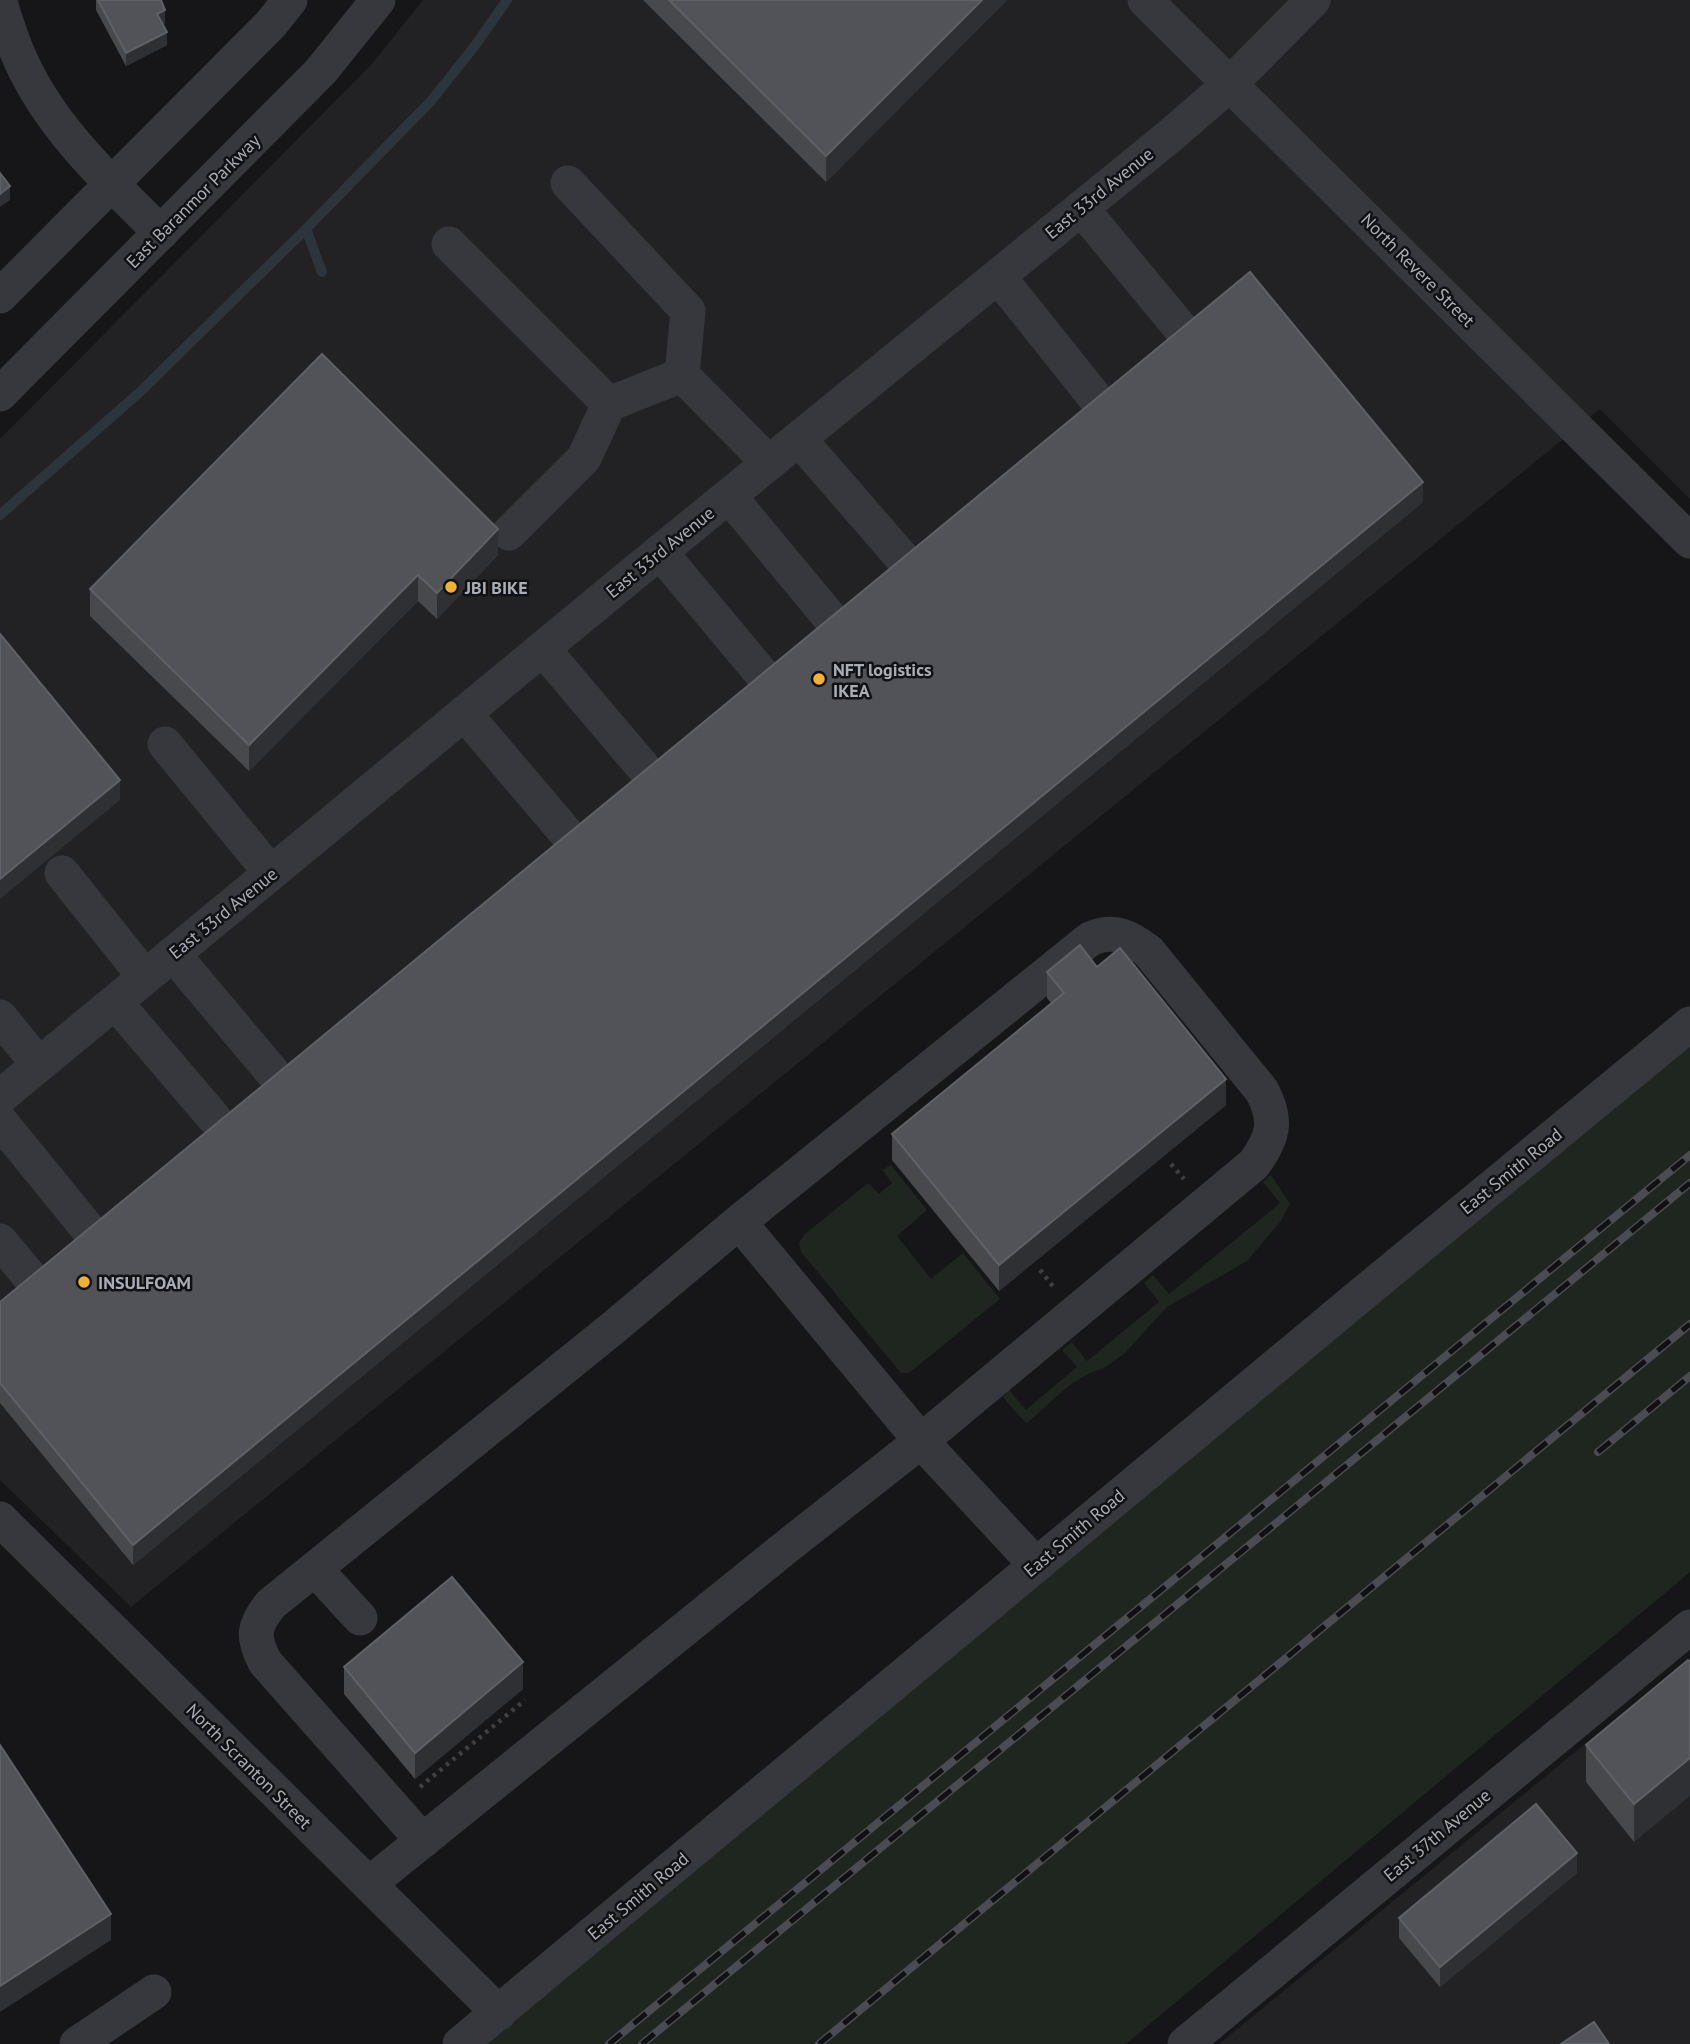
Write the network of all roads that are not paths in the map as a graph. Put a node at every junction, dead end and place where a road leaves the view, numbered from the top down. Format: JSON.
{"nodes":[{"id":1,"x":0,"y":0,"type":"edge"},
{"id":2,"x":290,"y":0,"type":"edge"},
{"id":3,"x":378,"y":0,"type":"edge"},
{"id":4,"x":1145,"y":0,"type":"edge"},
{"id":5,"x":1313,"y":0,"type":"edge"},
{"id":6,"x":1231,"y":83,"type":"junction"},
{"id":7,"x":568,"y":183,"type":"dead end"},
{"id":8,"x":112,"y":184,"type":"junction"},
{"id":9,"x":1081,"y":208,"type":"junction"},
{"id":10,"x":161,"y":233,"type":"junction"},
{"id":11,"x":449,"y":244,"type":"dead end"},
{"id":12,"x":998,"y":276,"type":"junction"},
{"id":13,"x":0,"y":296,"type":"edge"},
{"id":14,"x":1182,"y":330,"type":"edge"},
{"id":15,"x":682,"y":375,"type":"junction"},
{"id":16,"x":0,"y":394,"type":"edge"},
{"id":17,"x":1097,"y":400,"type":"edge"},
{"id":18,"x":609,"y":404,"type":"junction"},
{"id":19,"x":799,"y":439,"type":"junction"},
{"id":20,"x":769,"y":463,"type":"junction"},
{"id":21,"x":729,"y":496,"type":"junction"},
{"id":22,"x":509,"y":533,"type":"dead end"},
{"id":23,"x":1690,"y":541,"type":"edge"},
{"id":24,"x":660,"y":552,"type":"junction"},
{"id":25,"x":904,"y":560,"type":"edge"},
{"id":26,"x":831,"y":619,"type":"edge"},
{"id":27,"x":543,"y":649,"type":"junction"},
{"id":28,"x":761,"y":673,"type":"edge"},
{"id":29,"x":464,"y":713,"type":"junction"},
{"id":30,"x":165,"y":744,"type":"dead end"},
{"id":31,"x":643,"y":767,"type":"dead end"},
{"id":32,"x":567,"y":834,"type":"edge"},
{"id":33,"x":62,"y":873,"type":"dead end"},
{"id":34,"x":271,"y":873,"type":"junction"},
{"id":35,"x":173,"y":954,"type":"junction"},
{"id":36,"x":145,"y":977,"type":"junction"},
{"id":37,"x":115,"y":1002,"type":"junction"},
{"id":38,"x":0,"y":1017,"type":"edge"},
{"id":39,"x":1690,"y":1024,"type":"edge"},
{"id":40,"x":39,"y":1065,"type":"junction"},
{"id":41,"x":272,"y":1073,"type":"dead end"},
{"id":42,"x":0,"y":1097,"type":"edge"},
{"id":43,"x":214,"y":1118,"type":"dead end"},
{"id":44,"x":0,"y":1121,"type":"edge"},
{"id":45,"x":739,"y":1222,"type":"junction"},
{"id":46,"x":88,"y":1229,"type":"edge"},
{"id":47,"x":0,"y":1241,"type":"edge"},
{"id":48,"x":30,"y":1278,"type":"edge"},
{"id":49,"x":921,"y":1441,"type":"junction"},
{"id":50,"x":0,"y":1519,"type":"edge"},
{"id":51,"x":1036,"y":1565,"type":"junction"},
{"id":52,"x":315,"y":1569,"type":"junction"},
{"id":53,"x":360,"y":1618,"type":"dead end"},
{"id":54,"x":1690,"y":1627,"type":"edge"},
{"id":55,"x":423,"y":1841,"type":"junction"},
{"id":56,"x":369,"y":1884,"type":"junction"},
{"id":57,"x":154,"y":1992,"type":"dead end"},
{"id":58,"x":499,"y":2012,"type":"junction"},
{"id":59,"x":77,"y":2044,"type":"edge"},
{"id":60,"x":460,"y":2044,"type":"edge"},
{"id":61,"x":1185,"y":2044,"type":"edge"}],
"edges":[{"from":1,"to":8,"type":"street"},
{"from":2,"to":8,"type":"street"},
{"from":3,"to":10,"type":"street","name":"East Baranmor Parkway"},
{"from":4,"to":6,"type":"street","name":"North Revere Street"},
{"from":5,"to":6,"type":"street","name":"East 33rd Avenue"},
{"from":6,"to":9,"type":"street","name":"East 33rd Avenue"},
{"from":6,"to":23,"type":"street","name":"North Revere Street"},
{"from":7,"to":15,"type":"street"},
{"from":8,"to":10,"type":"street"},
{"from":8,"to":13,"type":"street"},
{"from":9,"to":12,"type":"street","name":"East 33rd Avenue"},
{"from":9,"to":14,"type":"street"},
{"from":10,"to":16,"type":"street","name":"East Baranmor Parkway"},
{"from":11,"to":18,"type":"street"},
{"from":12,"to":17,"type":"street"},
{"from":12,"to":19,"type":"street","name":"East 33rd Avenue"},
{"from":15,"to":18,"type":"street"},
{"from":15,"to":20,"type":"street"},
{"from":18,"to":22,"type":"street"},
{"from":19,"to":20,"type":"street","name":"East 33rd Avenue"},
{"from":19,"to":25,"type":"street"},
{"from":20,"to":21,"type":"street","name":"East 33rd Avenue"},
{"from":21,"to":24,"type":"street","name":"East 33rd Avenue"},
{"from":21,"to":26,"type":"street"},
{"from":24,"to":27,"type":"street","name":"East 33rd Avenue"},
{"from":24,"to":28,"type":"street"},
{"from":27,"to":29,"type":"street","name":"East 33rd Avenue"},
{"from":27,"to":31,"type":"street"},
{"from":29,"to":32,"type":"street"},
{"from":29,"to":34,"type":"street","name":"East 33rd Avenue"},
{"from":30,"to":34,"type":"street"},
{"from":33,"to":36,"type":"street"},
{"from":34,"to":35,"type":"street","name":"East 33rd Avenue"},
{"from":35,"to":36,"type":"street","name":"East 33rd Avenue"},
{"from":35,"to":41,"type":"street"},
{"from":36,"to":37,"type":"street","name":"East 33rd Avenue"},
{"from":37,"to":40,"type":"street","name":"East 33rd Avenue"},
{"from":37,"to":43,"type":"street"},
{"from":38,"to":40,"type":"street"},
{"from":39,"to":51,"type":"street","name":"East Smith Road"},
{"from":40,"to":42,"type":"street","name":"East 33rd Avenue"},
{"from":44,"to":46,"type":"street"},
{"from":45,"to":49,"type":"street"},
{"from":45,"to":49,"type":"street"},
{"from":45,"to":52,"type":"street"},
{"from":47,"to":48,"type":"street"},
{"from":49,"to":51,"type":"street"},
{"from":49,"to":55,"type":"street"},
{"from":50,"to":56,"type":"street","name":"North Scranton Street"},
{"from":51,"to":58,"type":"street","name":"East Smith Road"},
{"from":52,"to":53,"type":"street"},
{"from":52,"to":55,"type":"street"},
{"from":54,"to":61,"type":"street","name":"East 37th Avenue"},
{"from":55,"to":56,"type":"street"},
{"from":56,"to":58,"type":"street","name":"North Scranton Street"},
{"from":57,"to":59,"type":"street"},
{"from":58,"to":60,"type":"street","name":"East Smith Road"}]}
